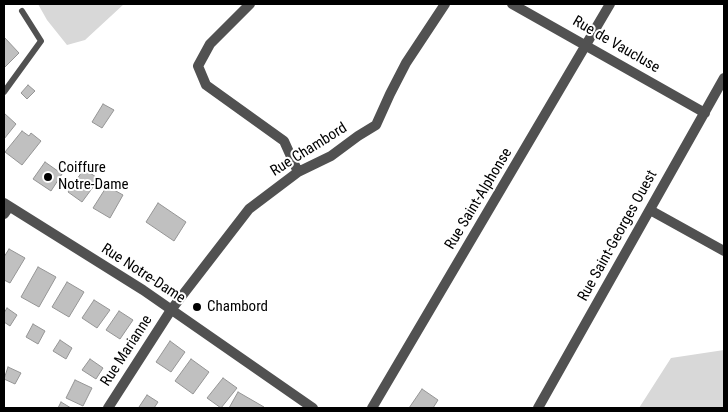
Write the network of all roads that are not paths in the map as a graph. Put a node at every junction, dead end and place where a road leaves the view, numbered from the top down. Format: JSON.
{"nodes":[{"id":1,"x":250,"y":4,"type":"edge"},
{"id":2,"x":445,"y":4,"type":"edge"},
{"id":3,"x":512,"y":4,"type":"edge"},
{"id":4,"x":610,"y":4,"type":"edge"},
{"id":5,"x":22,"y":11,"type":"dead end"},
{"id":6,"x":586,"y":46,"type":"junction"},
{"id":7,"x":724,"y":78,"type":"edge"},
{"id":8,"x":4,"y":92,"type":"edge"},
{"id":9,"x":704,"y":113,"type":"junction"},
{"id":10,"x":298,"y":172,"type":"junction"},
{"id":11,"x":5,"y":208,"type":"edge"},
{"id":12,"x":650,"y":210,"type":"junction"},
{"id":13,"x":724,"y":251,"type":"edge"},
{"id":14,"x":171,"y":310,"type":"junction"},
{"id":15,"x":108,"y":408,"type":"edge"},
{"id":16,"x":310,"y":408,"type":"edge"},
{"id":17,"x":372,"y":408,"type":"edge"},
{"id":18,"x":538,"y":408,"type":"edge"}],
"edges":[{"from":1,"to":10,"type":"street"},
{"from":2,"to":10,"type":"street","name":"Rue Chambord"},
{"from":3,"to":6,"type":"street","name":"Rue de Vaucluse"},
{"from":4,"to":6,"type":"street","name":"Rue Saint-Alphonse"},
{"from":5,"to":8,"type":"lane"},
{"from":6,"to":9,"type":"street","name":"Rue de Vaucluse"},
{"from":6,"to":17,"type":"street","name":"Rue Saint-Alphonse"},
{"from":7,"to":9,"type":"street","name":"Rue Saint-Georges Ouest"},
{"from":9,"to":12,"type":"street","name":"Rue Saint-Georges Ouest"},
{"from":10,"to":14,"type":"street","name":"Rue Chambord"},
{"from":11,"to":14,"type":"street","name":"Rue Notre-Dame"},
{"from":12,"to":13,"type":"street"},
{"from":12,"to":18,"type":"street","name":"Rue Saint-Georges Ouest"},
{"from":14,"to":15,"type":"street","name":"Rue Marianne"},
{"from":14,"to":16,"type":"street","name":"Rue Notre-Dame"}]}
